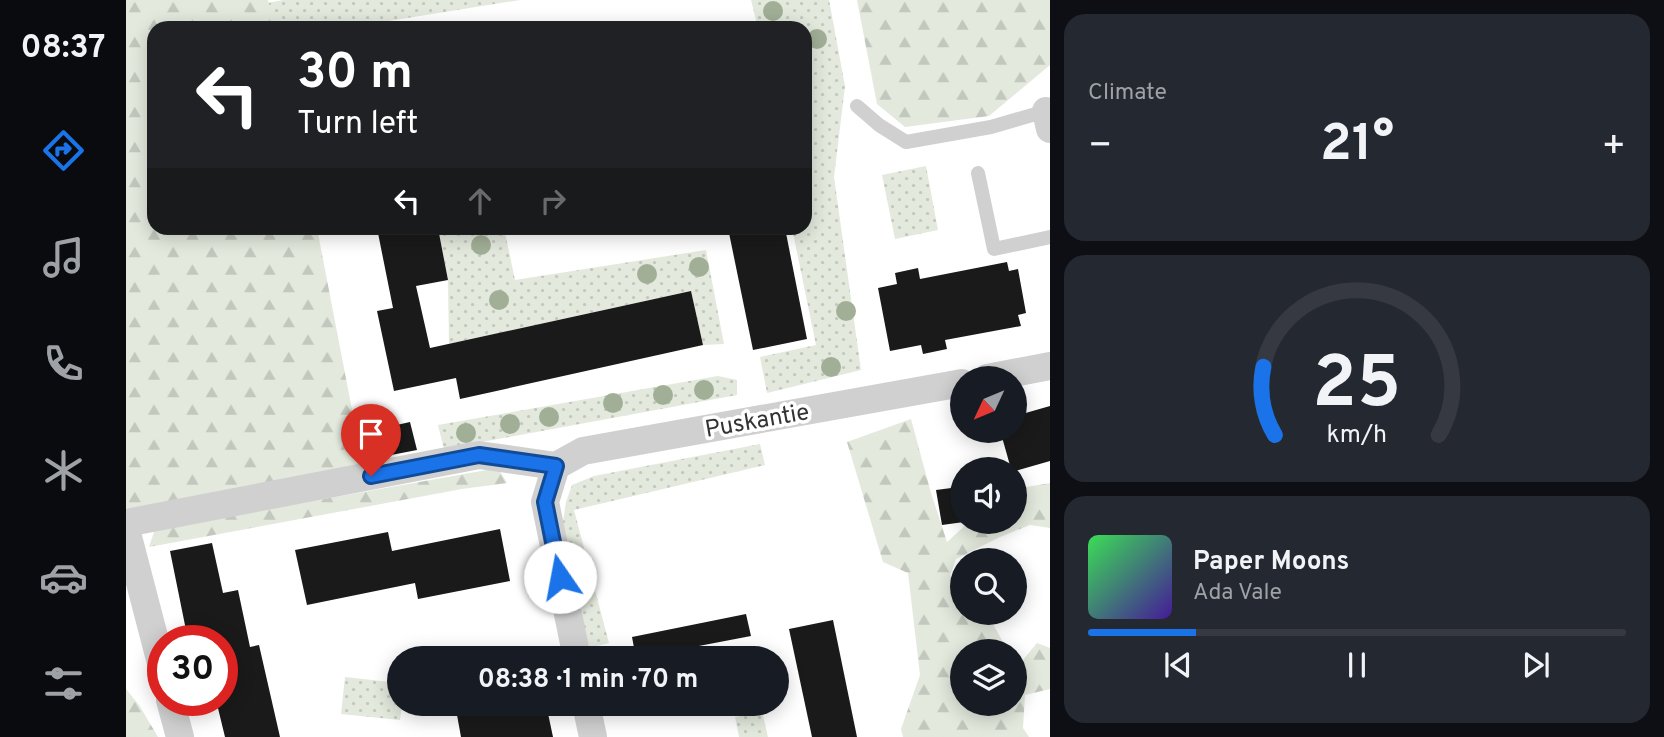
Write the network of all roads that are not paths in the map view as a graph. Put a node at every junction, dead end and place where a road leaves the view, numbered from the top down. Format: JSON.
{"nodes":[{"id":1,"x":857,"y":106,"type":"dead end"},
{"id":2,"x":1049,"y":115,"type":"edge"},
{"id":3,"x":978,"y":173,"type":"dead end"},
{"id":4,"x":1050,"y":237,"type":"edge"},
{"id":5,"x":1050,"y":366,"type":"edge"},
{"id":6,"x":1027,"y":370,"type":"edge"},
{"id":7,"x":950,"y":385,"type":"edge"},
{"id":8,"x":556,"y":466,"type":"junction"},
{"id":9,"x":126,"y":523,"type":"edge"},
{"id":10,"x":126,"y":529,"type":"edge"},
{"id":11,"x":151,"y":625,"type":"edge"},
{"id":12,"x":575,"y":646,"type":"edge"},
{"id":13,"x":174,"y":716,"type":"edge"},
{"id":14,"x":589,"y":716,"type":"edge"},
{"id":15,"x":180,"y":737,"type":"edge"},
{"id":16,"x":593,"y":737,"type":"edge"}],
"edges":[{"from":1,"to":2,"type":"lane"},
{"from":3,"to":4,"type":"lane"},
{"from":5,"to":6,"type":"street"},
{"from":7,"to":8,"type":"street","name":"Puskantie"},
{"from":8,"to":9,"type":"street"},
{"from":8,"to":12,"type":"street"},
{"from":10,"to":11,"type":"street"},
{"from":13,"to":15,"type":"street"},
{"from":14,"to":16,"type":"street"}]}
